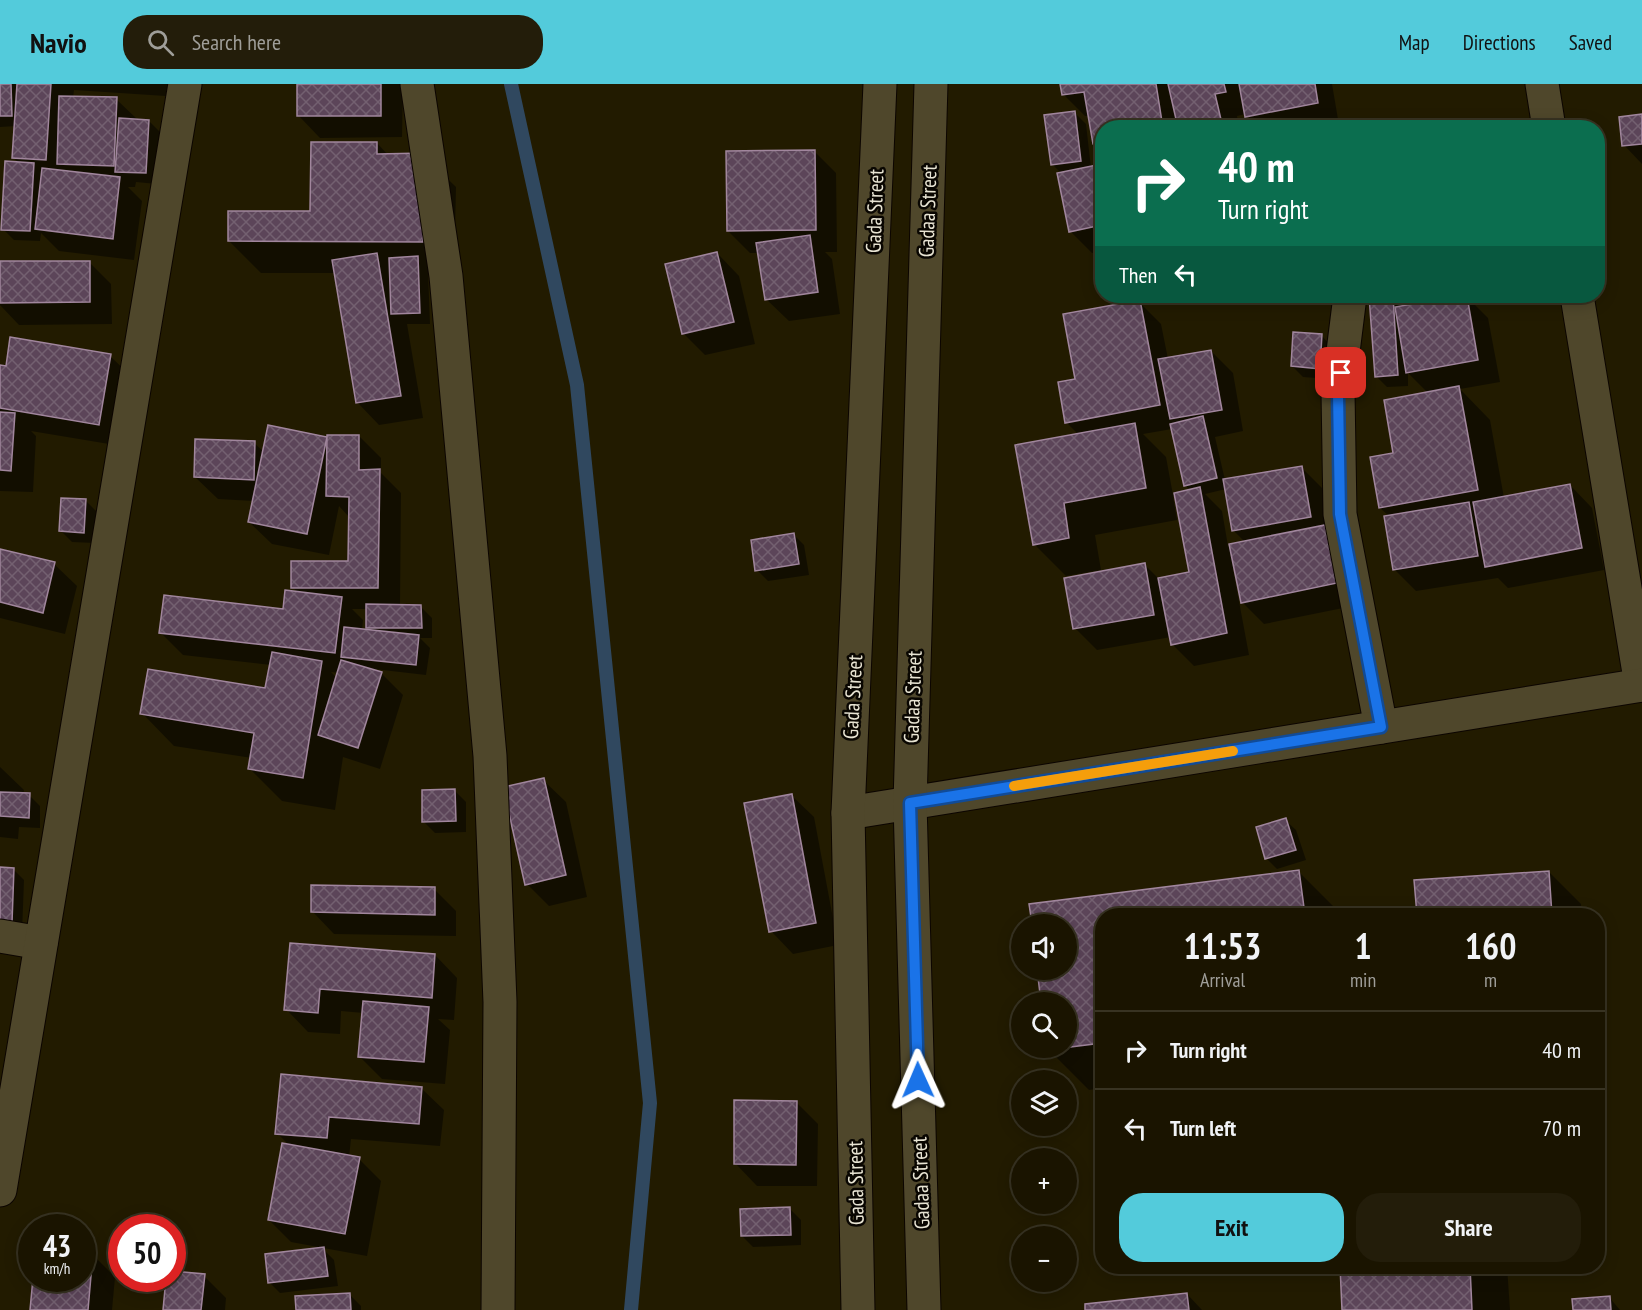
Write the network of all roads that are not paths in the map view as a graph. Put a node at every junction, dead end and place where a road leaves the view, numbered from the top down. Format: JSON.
{"nodes":[{"id":1,"x":184,"y":84,"type":"edge"},
{"id":2,"x":417,"y":84,"type":"edge"},
{"id":3,"x":880,"y":84,"type":"edge"},
{"id":4,"x":931,"y":84,"type":"edge"},
{"id":5,"x":1542,"y":84,"type":"edge"},
{"id":6,"x":1548,"y":120,"type":"edge"},
{"id":7,"x":1349,"y":303,"type":"edge"},
{"id":8,"x":1578,"y":303,"type":"edge"},
{"id":9,"x":1641,"y":685,"type":"edge"},
{"id":10,"x":1381,"y":727,"type":"junction"},
{"id":11,"x":910,"y":803,"type":"junction"},
{"id":12,"x":848,"y":813,"type":"junction"},
{"id":13,"x":0,"y":936,"type":"edge"},
{"id":14,"x":41,"y":943,"type":"junction"},
{"id":15,"x":0,"y":1190,"type":"edge"},
{"id":16,"x":498,"y":1310,"type":"edge"},
{"id":17,"x":858,"y":1310,"type":"edge"},
{"id":18,"x":924,"y":1310,"type":"edge"}],
"edges":[{"from":1,"to":14,"type":"street"},
{"from":2,"to":16,"type":"street"},
{"from":3,"to":12,"type":"street","name":"Gada Street"},
{"from":4,"to":11,"type":"street","name":"Gadaa Street"},
{"from":5,"to":6,"type":"street"},
{"from":7,"to":10,"type":"street"},
{"from":8,"to":9,"type":"street"},
{"from":9,"to":10,"type":"street"},
{"from":10,"to":11,"type":"street"},
{"from":11,"to":12,"type":"street"},
{"from":11,"to":18,"type":"street","name":"Gadaa Street"},
{"from":12,"to":17,"type":"street","name":"Gada Street"},
{"from":13,"to":14,"type":"street"},
{"from":14,"to":15,"type":"street"}]}
